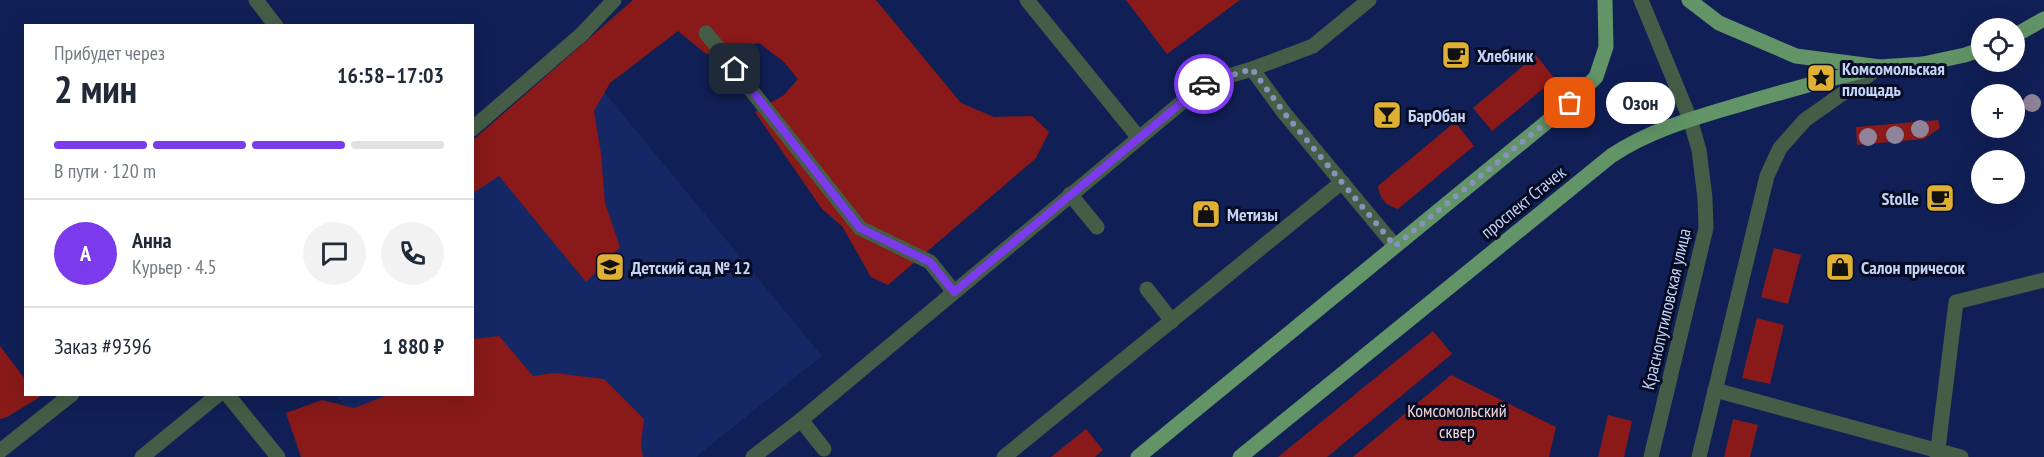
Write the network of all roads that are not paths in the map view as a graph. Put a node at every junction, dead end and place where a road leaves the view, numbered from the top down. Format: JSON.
{"nodes":[{"id":1,"x":256,"y":0,"type":"edge"},
{"id":2,"x":614,"y":0,"type":"edge"},
{"id":3,"x":1027,"y":0,"type":"edge"},
{"id":4,"x":1369,"y":0,"type":"edge"},
{"id":5,"x":1605,"y":0,"type":"edge"},
{"id":6,"x":1641,"y":0,"type":"edge"},
{"id":7,"x":1689,"y":0,"type":"edge"},
{"id":8,"x":2044,"y":19,"type":"edge"},
{"id":9,"x":274,"y":24,"type":"edge"},
{"id":10,"x":2025,"y":30,"type":"edge"},
{"id":11,"x":706,"y":33,"type":"dead end"},
{"id":12,"x":1971,"y":53,"type":"edge"},
{"id":13,"x":1880,"y":67,"type":"junction"},
{"id":14,"x":1252,"y":69,"type":"junction"},
{"id":15,"x":1689,"y":119,"type":"junction"},
{"id":16,"x":474,"y":127,"type":"edge"},
{"id":17,"x":1139,"y":138,"type":"junction"},
{"id":18,"x":1342,"y":182,"type":"junction"},
{"id":19,"x":1070,"y":194,"type":"junction"},
{"id":20,"x":1097,"y":227,"type":"dead end"},
{"id":21,"x":1395,"y":246,"type":"junction"},
{"id":22,"x":2044,"y":280,"type":"edge"},
{"id":23,"x":1146,"y":289,"type":"dead end"},
{"id":24,"x":954,"y":292,"type":"junction"},
{"id":25,"x":1172,"y":321,"type":"junction"},
{"id":26,"x":1715,"y":390,"type":"junction"},
{"id":27,"x":69,"y":396,"type":"edge"},
{"id":28,"x":217,"y":396,"type":"edge"},
{"id":29,"x":229,"y":396,"type":"edge"},
{"id":30,"x":801,"y":420,"type":"junction"},
{"id":31,"x":824,"y":449,"type":"dead end"},
{"id":32,"x":0,"y":451,"type":"edge"},
{"id":33,"x":1937,"y":454,"type":"edge"},
{"id":34,"x":142,"y":457,"type":"edge"},
{"id":35,"x":278,"y":457,"type":"edge"},
{"id":36,"x":753,"y":457,"type":"edge"},
{"id":37,"x":1004,"y":457,"type":"edge"},
{"id":38,"x":1138,"y":457,"type":"edge"},
{"id":39,"x":1239,"y":457,"type":"edge"},
{"id":40,"x":1651,"y":457,"type":"edge"},
{"id":41,"x":1699,"y":457,"type":"edge"},
{"id":42,"x":1961,"y":457,"type":"edge"}],
"edges":[{"from":1,"to":9,"type":"street"},
{"from":2,"to":16,"type":"street"},
{"from":3,"to":17,"type":"street"},
{"from":4,"to":14,"type":"street"},
{"from":5,"to":21,"type":"main road"},
{"from":6,"to":15,"type":"street","name":"Краснопутиловская улица"},
{"from":7,"to":13,"type":"main road"},
{"from":8,"to":10,"type":"main road"},
{"from":11,"to":24,"type":"street"},
{"from":12,"to":13,"type":"main road"},
{"from":13,"to":15,"type":"main road","name":"проспект Стачек"},
{"from":13,"to":26,"type":"street"},
{"from":14,"to":17,"type":"street"},
{"from":14,"to":18,"type":"street"},
{"from":15,"to":39,"type":"main road","name":"проспект Стачек"},
{"from":15,"to":40,"type":"street","name":"Краснопутиловская улица"},
{"from":17,"to":19,"type":"street"},
{"from":18,"to":21,"type":"street"},
{"from":18,"to":25,"type":"street"},
{"from":19,"to":20,"type":"street"},
{"from":19,"to":24,"type":"street"},
{"from":21,"to":38,"type":"main road"},
{"from":22,"to":33,"type":"street"},
{"from":23,"to":25,"type":"street"},
{"from":24,"to":30,"type":"street"},
{"from":25,"to":37,"type":"street"},
{"from":26,"to":33,"type":"street"},
{"from":26,"to":41,"type":"street"},
{"from":27,"to":32,"type":"street"},
{"from":28,"to":34,"type":"street"},
{"from":29,"to":35,"type":"street"},
{"from":30,"to":31,"type":"street"},
{"from":30,"to":36,"type":"street"},
{"from":33,"to":42,"type":"street"}]}
